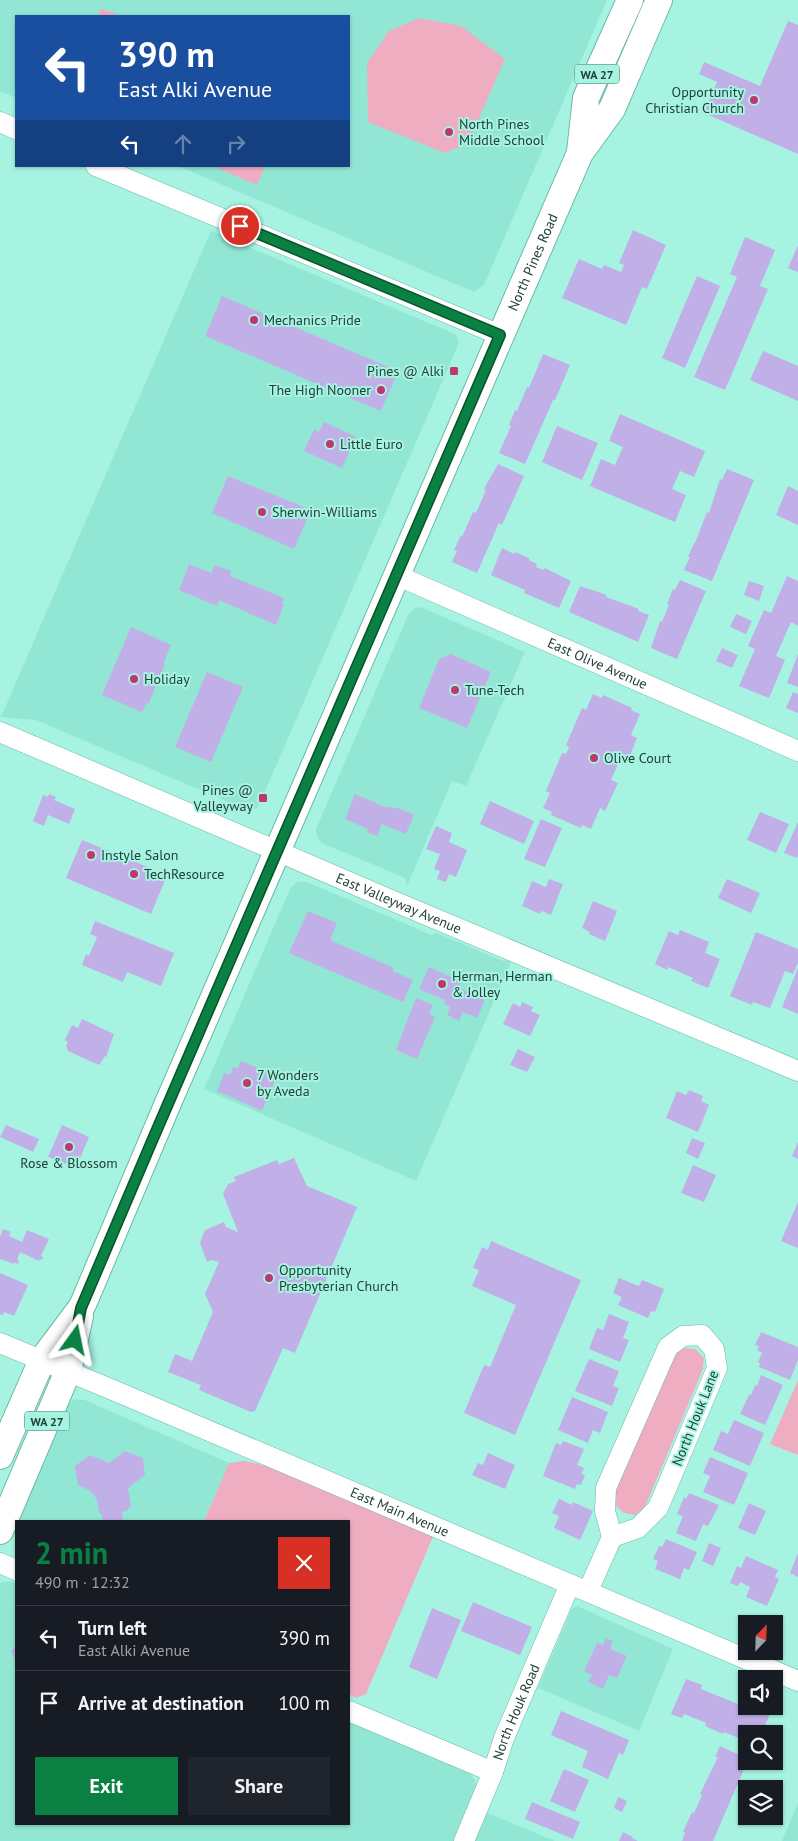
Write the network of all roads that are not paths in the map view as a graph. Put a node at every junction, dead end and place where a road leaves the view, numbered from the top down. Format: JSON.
{"nodes":[{"id":1,"x":630,"y":0,"type":"edge"},
{"id":2,"x":659,"y":0,"type":"edge"},
{"id":3,"x":0,"y":122,"type":"edge"},
{"id":4,"x":15,"y":129,"type":"edge"},
{"id":5,"x":580,"y":153,"type":"junction"},
{"id":6,"x":98,"y":167,"type":"edge"},
{"id":7,"x":500,"y":335,"type":"junction"},
{"id":8,"x":396,"y":575,"type":"junction"},
{"id":9,"x":0,"y":732,"type":"edge"},
{"id":10,"x":798,"y":752,"type":"edge"},
{"id":11,"x":278,"y":850,"type":"junction"},
{"id":12,"x":798,"y":1071,"type":"edge"},
{"id":13,"x":81,"y":1308,"type":"junction"},
{"id":14,"x":0,"y":1343,"type":"edge"},
{"id":15,"x":42,"y":1360,"type":"junction"},
{"id":16,"x":68,"y":1371,"type":"junction"},
{"id":17,"x":0,"y":1456,"type":"edge"},
{"id":18,"x":0,"y":1530,"type":"edge"},
{"id":19,"x":612,"y":1538,"type":"junction"},
{"id":20,"x":0,"y":1563,"type":"edge"},
{"id":21,"x":15,"y":1570,"type":"edge"},
{"id":22,"x":579,"y":1588,"type":"junction"},
{"id":23,"x":798,"y":1681,"type":"edge"},
{"id":24,"x":350,"y":1711,"type":"edge"},
{"id":25,"x":493,"y":1772,"type":"junction"},
{"id":26,"x":464,"y":1841,"type":"edge"}],
"edges":[{"from":1,"to":5,"type":"main road","name":"North Pines Road","number":"WA 27"},
{"from":2,"to":5,"type":"main road","name":"North Pines Road","number":"WA 27"},
{"from":3,"to":4,"type":"street"},
{"from":5,"to":7,"type":"main road","name":"North Pines Road","number":"WA 27"},
{"from":6,"to":7,"type":"street"},
{"from":7,"to":8,"type":"main road","name":"North Pines Road","number":"WA 27"},
{"from":8,"to":10,"type":"street","name":"East Olive Avenue"},
{"from":8,"to":11,"type":"main road","name":"North Pines Road","number":"WA 27"},
{"from":9,"to":11,"type":"street","name":"East Valleyway Avenue"},
{"from":11,"to":12,"type":"street","name":"East Valleyway Avenue"},
{"from":11,"to":13,"type":"main road","name":"North Pines Road","number":"WA 27"},
{"from":13,"to":15,"type":"main road","name":"North Pines Road","number":"WA 27"},
{"from":13,"to":16,"type":"main road","name":"North Pines Road","number":"WA 27"},
{"from":14,"to":15,"type":"street","name":"East Main Avenue"},
{"from":15,"to":16,"type":"street","name":"East Main Avenue"},
{"from":15,"to":17,"type":"main road","name":"North Pines Road","number":"WA 27"},
{"from":16,"to":18,"type":"main road","name":"North Pines Road","number":"WA 27"},
{"from":16,"to":22,"type":"street","name":"East Main Avenue"},
{"from":19,"to":19,"type":"street","name":"North Houk Lane"},
{"from":19,"to":22,"type":"street"},
{"from":20,"to":21,"type":"street"},
{"from":22,"to":23,"type":"street","name":"East Main Avenue"},
{"from":22,"to":25,"type":"street","name":"North Houk Road"},
{"from":24,"to":25,"type":"street"},
{"from":25,"to":26,"type":"street","name":"North Houk Road"}]}
